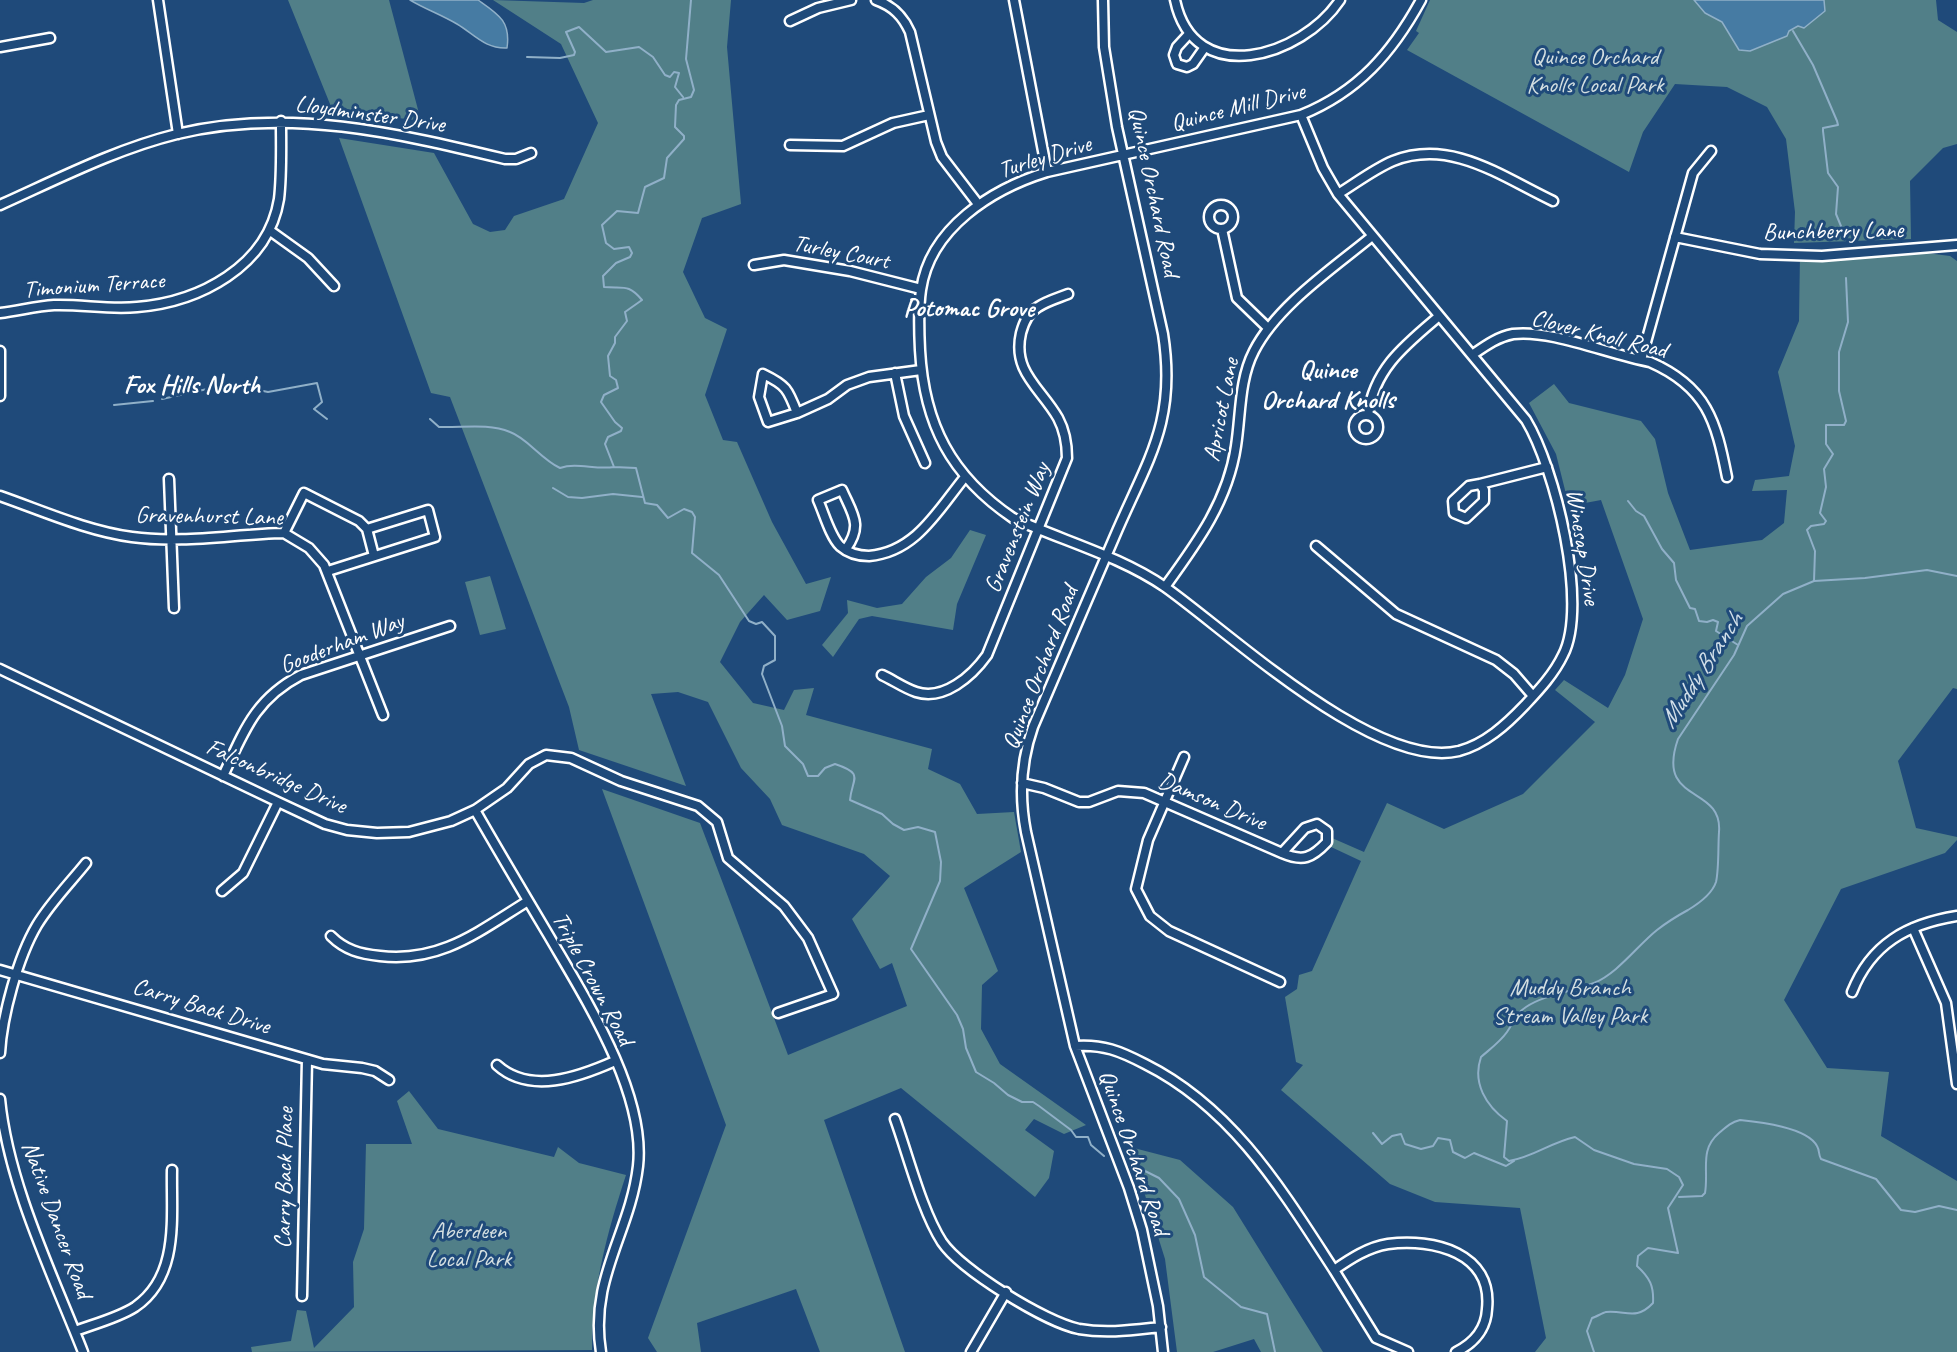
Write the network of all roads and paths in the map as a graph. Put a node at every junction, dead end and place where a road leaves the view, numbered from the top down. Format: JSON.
{"nodes":[{"id":1,"x":158,"y":0,"type":"edge"},
{"id":2,"x":851,"y":0,"type":"edge"},
{"id":3,"x":876,"y":0,"type":"edge"},
{"id":4,"x":1014,"y":0,"type":"edge"},
{"id":5,"x":1103,"y":0,"type":"edge"},
{"id":6,"x":1175,"y":0,"type":"edge"},
{"id":7,"x":1340,"y":0,"type":"edge"},
{"id":8,"x":1421,"y":0,"type":"edge"},
{"id":9,"x":790,"y":21,"type":"dead end"},
{"id":10,"x":1189,"y":34,"type":"junction"},
{"id":11,"x":50,"y":38,"type":"dead end"},
{"id":12,"x":0,"y":47,"type":"edge"},
{"id":13,"x":1205,"y":47,"type":"junction"},
{"id":14,"x":929,"y":115,"type":"junction"},
{"id":15,"x":1301,"y":115,"type":"junction"},
{"id":16,"x":281,"y":121,"type":"junction"},
{"id":17,"x":178,"y":134,"type":"junction"},
{"id":18,"x":790,"y":145,"type":"dead end"},
{"id":19,"x":1711,"y":151,"type":"dead end"},
{"id":20,"x":531,"y":153,"type":"dead end"},
{"id":21,"x":1125,"y":156,"type":"junction"},
{"id":22,"x":1047,"y":172,"type":"junction"},
{"id":23,"x":1338,"y":194,"type":"junction"},
{"id":24,"x":1553,"y":201,"type":"dead end"},
{"id":25,"x":978,"y":204,"type":"junction"},
{"id":26,"x":0,"y":205,"type":"edge"},
{"id":27,"x":1222,"y":229,"type":"dead end"},
{"id":28,"x":269,"y":230,"type":"junction"},
{"id":29,"x":1371,"y":237,"type":"junction"},
{"id":30,"x":1675,"y":237,"type":"junction"},
{"id":31,"x":1957,"y":244,"type":"edge"},
{"id":32,"x":754,"y":265,"type":"dead end"},
{"id":33,"x":334,"y":286,"type":"dead end"},
{"id":34,"x":921,"y":289,"type":"junction"},
{"id":35,"x":1068,"y":294,"type":"dead end"},
{"id":36,"x":0,"y":313,"type":"edge"},
{"id":37,"x":1438,"y":317,"type":"junction"},
{"id":38,"x":1268,"y":328,"type":"junction"},
{"id":39,"x":0,"y":351,"type":"edge"},
{"id":40,"x":1472,"y":355,"type":"junction"},
{"id":41,"x":1641,"y":360,"type":"junction"},
{"id":42,"x":921,"y":370,"type":"junction"},
{"id":43,"x":895,"y":373,"type":"junction"},
{"id":44,"x":0,"y":396,"type":"edge"},
{"id":45,"x":797,"y":413,"type":"junction"},
{"id":46,"x":1368,"y":415,"type":"dead end"},
{"id":47,"x":925,"y":463,"type":"dead end"},
{"id":48,"x":1547,"y":466,"type":"junction"},
{"id":49,"x":964,"y":477,"type":"junction"},
{"id":50,"x":1727,"y":477,"type":"dead end"},
{"id":51,"x":169,"y":479,"type":"dead end"},
{"id":52,"x":1480,"y":484,"type":"dead end"},
{"id":53,"x":0,"y":496,"type":"edge"},
{"id":54,"x":367,"y":529,"type":"junction"},
{"id":55,"x":1038,"y":530,"type":"junction"},
{"id":56,"x":284,"y":533,"type":"junction"},
{"id":57,"x":172,"y":538,"type":"junction"},
{"id":58,"x":1316,"y":546,"type":"dead end"},
{"id":59,"x":846,"y":549,"type":"junction"},
{"id":60,"x":374,"y":556,"type":"junction"},
{"id":61,"x":1106,"y":557,"type":"junction"},
{"id":62,"x":328,"y":571,"type":"junction"},
{"id":63,"x":1165,"y":587,"type":"junction"},
{"id":64,"x":174,"y":609,"type":"dead end"},
{"id":65,"x":450,"y":626,"type":"dead end"},
{"id":66,"x":358,"y":656,"type":"junction"},
{"id":67,"x":0,"y":669,"type":"edge"},
{"id":68,"x":882,"y":675,"type":"dead end"},
{"id":69,"x":1533,"y":696,"type":"junction"},
{"id":70,"x":383,"y":715,"type":"dead end"},
{"id":71,"x":1184,"y":758,"type":"dead end"},
{"id":72,"x":223,"y":776,"type":"junction"},
{"id":73,"x":1022,"y":783,"type":"junction"},
{"id":74,"x":1165,"y":801,"type":"junction"},
{"id":75,"x":278,"y":802,"type":"junction"},
{"id":76,"x":475,"y":810,"type":"junction"},
{"id":77,"x":1282,"y":853,"type":"junction"},
{"id":78,"x":86,"y":863,"type":"dead end"},
{"id":79,"x":222,"y":891,"type":"dead end"},
{"id":80,"x":528,"y":901,"type":"junction"},
{"id":81,"x":1957,"y":916,"type":"edge"},
{"id":82,"x":1913,"y":928,"type":"junction"},
{"id":83,"x":331,"y":936,"type":"dead end"},
{"id":84,"x":0,"y":970,"type":"edge"},
{"id":85,"x":18,"y":973,"type":"junction"},
{"id":86,"x":1280,"y":982,"type":"dead end"},
{"id":87,"x":1852,"y":992,"type":"dead end"},
{"id":88,"x":778,"y":1013,"type":"dead end"},
{"id":89,"x":1075,"y":1046,"type":"junction"},
{"id":90,"x":0,"y":1053,"type":"edge"},
{"id":91,"x":307,"y":1060,"type":"junction"},
{"id":92,"x":615,"y":1061,"type":"junction"},
{"id":93,"x":497,"y":1065,"type":"dead end"},
{"id":94,"x":389,"y":1080,"type":"dead end"},
{"id":95,"x":1957,"y":1084,"type":"edge"},
{"id":96,"x":0,"y":1099,"type":"edge"},
{"id":97,"x":895,"y":1119,"type":"dead end"},
{"id":98,"x":1,"y":1127,"type":"edge"},
{"id":99,"x":172,"y":1170,"type":"dead end"},
{"id":100,"x":1334,"y":1270,"type":"junction"},
{"id":101,"x":1006,"y":1292,"type":"junction"},
{"id":102,"x":302,"y":1296,"type":"dead end"},
{"id":103,"x":1161,"y":1327,"type":"junction"},
{"id":104,"x":75,"y":1331,"type":"junction"},
{"id":105,"x":83,"y":1352,"type":"edge"},
{"id":106,"x":602,"y":1352,"type":"edge"},
{"id":107,"x":971,"y":1352,"type":"edge"},
{"id":108,"x":1163,"y":1352,"type":"edge"},
{"id":109,"x":1408,"y":1352,"type":"edge"},
{"id":110,"x":1456,"y":1352,"type":"edge"}],
"edges":[{"from":1,"to":17,"type":"street"},
{"from":2,"to":9,"type":"street"},
{"from":3,"to":14,"type":"street"},
{"from":4,"to":22,"type":"street"},
{"from":5,"to":21,"type":"street","name":"Quince Orchard Road"},
{"from":6,"to":10,"type":"street"},
{"from":7,"to":13,"type":"street"},
{"from":8,"to":15,"type":"street","name":"Quince Mill Drive"},
{"from":10,"to":13,"type":"street"},
{"from":10,"to":13,"type":"street"},
{"from":11,"to":12,"type":"street"},
{"from":14,"to":18,"type":"street"},
{"from":14,"to":25,"type":"street"},
{"from":15,"to":21,"type":"street","name":"Quince Mill Drive"},
{"from":15,"to":23,"type":"street","name":"Winesap Drive"},
{"from":16,"to":17,"type":"street","name":"Lloydminster Drive"},
{"from":16,"to":20,"type":"street","name":"Lloydminster Drive"},
{"from":16,"to":28,"type":"street","name":"Timonium Terrace"},
{"from":17,"to":26,"type":"street","name":"Lloydminster Drive"},
{"from":19,"to":30,"type":"street"},
{"from":21,"to":22,"type":"street","name":"Turley Drive"},
{"from":21,"to":61,"type":"street","name":"Quince Orchard Road"},
{"from":22,"to":25,"type":"street","name":"Turley Drive"},
{"from":23,"to":24,"type":"street"},
{"from":23,"to":29,"type":"street","name":"Winesap Drive"},
{"from":25,"to":34,"type":"street","name":"Turley Drive"},
{"from":27,"to":38,"type":"street"},
{"from":28,"to":33,"type":"street"},
{"from":28,"to":36,"type":"street","name":"Timonium Terrace"},
{"from":29,"to":37,"type":"street","name":"Winesap Drive"},
{"from":29,"to":38,"type":"street","name":"Apricot Lane"},
{"from":30,"to":31,"type":"street","name":"Bunchberry Lane"},
{"from":30,"to":41,"type":"street"},
{"from":32,"to":34,"type":"street","name":"Turley Court"},
{"from":34,"to":42,"type":"street","name":"Turley Drive"},
{"from":35,"to":55,"type":"street","name":"Gravenstein Way"},
{"from":37,"to":40,"type":"street","name":"Winesap Drive"},
{"from":37,"to":46,"type":"street"},
{"from":38,"to":63,"type":"street","name":"Apricot Lane"},
{"from":39,"to":44,"type":"street"},
{"from":40,"to":41,"type":"street","name":"Clover Knoll Road"},
{"from":40,"to":48,"type":"street","name":"Winesap Drive"},
{"from":41,"to":50,"type":"street","name":"Clover Knoll Road"},
{"from":42,"to":43,"type":"street"},
{"from":42,"to":49,"type":"street","name":"Turley Drive"},
{"from":43,"to":45,"type":"street"},
{"from":43,"to":47,"type":"street"},
{"from":45,"to":45,"type":"street"},
{"from":48,"to":52,"type":"street"},
{"from":48,"to":69,"type":"street","name":"Winesap Drive"},
{"from":49,"to":55,"type":"street","name":"Turley Drive"},
{"from":49,"to":59,"type":"street"},
{"from":51,"to":57,"type":"street"},
{"from":53,"to":57,"type":"street","name":"Gravenhurst Lane"},
{"from":54,"to":56,"type":"street"},
{"from":54,"to":60,"type":"street"},
{"from":54,"to":60,"type":"street"},
{"from":55,"to":61,"type":"street","name":"Turley Drive"},
{"from":55,"to":68,"type":"street","name":"Gravenstein Way"},
{"from":56,"to":57,"type":"street","name":"Gravenhurst Lane"},
{"from":56,"to":62,"type":"street","name":"Gravenhurst Lane"},
{"from":57,"to":64,"type":"street"},
{"from":58,"to":69,"type":"street"},
{"from":59,"to":59,"type":"street"},
{"from":60,"to":62,"type":"street"},
{"from":61,"to":63,"type":"street","name":"Winesap Drive"},
{"from":61,"to":73,"type":"street","name":"Quince Orchard Road"},
{"from":62,"to":66,"type":"street","name":"Gravenhurst Lane"},
{"from":63,"to":69,"type":"street","name":"Winesap Drive"},
{"from":65,"to":66,"type":"street","name":"Gooderham Way"},
{"from":66,"to":70,"type":"street","name":"Gravenhurst Lane"},
{"from":66,"to":72,"type":"street","name":"Gooderham Way"},
{"from":67,"to":72,"type":"street","name":"Falconbridge Drive"},
{"from":71,"to":74,"type":"street"},
{"from":72,"to":75,"type":"street","name":"Falconbridge Drive"},
{"from":73,"to":74,"type":"street","name":"Damson Drive"},
{"from":73,"to":89,"type":"street","name":"Quince Orchard Road"},
{"from":74,"to":77,"type":"street","name":"Damson Drive"},
{"from":74,"to":86,"type":"street"},
{"from":75,"to":76,"type":"street","name":"Falconbridge Drive"},
{"from":75,"to":79,"type":"street"},
{"from":76,"to":80,"type":"street","name":"Triple Crown Road"},
{"from":76,"to":88,"type":"street","name":"Falconbridge Drive"},
{"from":77,"to":77,"type":"street","name":"Damson Drive"},
{"from":78,"to":85,"type":"street"},
{"from":80,"to":83,"type":"street"},
{"from":80,"to":92,"type":"street","name":"Triple Crown Road"},
{"from":81,"to":82,"type":"street"},
{"from":82,"to":87,"type":"street"},
{"from":82,"to":95,"type":"street"},
{"from":84,"to":85,"type":"street","name":"Carry Back Drive"},
{"from":85,"to":90,"type":"street"},
{"from":85,"to":91,"type":"street","name":"Carry Back Drive"},
{"from":89,"to":100,"type":"street"},
{"from":89,"to":103,"type":"street","name":"Quince Orchard Road"},
{"from":91,"to":94,"type":"street","name":"Carry Back Drive"},
{"from":91,"to":102,"type":"street","name":"Carry Back Place"},
{"from":92,"to":93,"type":"street"},
{"from":92,"to":106,"type":"street","name":"Triple Crown Road"},
{"from":96,"to":98,"type":"street","name":"Native Dancer Road"},
{"from":97,"to":101,"type":"street"},
{"from":98,"to":104,"type":"street","name":"Native Dancer Road"},
{"from":99,"to":104,"type":"street"},
{"from":100,"to":109,"type":"street"},
{"from":100,"to":110,"type":"street"},
{"from":101,"to":103,"type":"street"},
{"from":101,"to":107,"type":"street"},
{"from":103,"to":108,"type":"street","name":"Quince Orchard Road"},
{"from":104,"to":105,"type":"street","name":"Native Dancer Road"}]}
